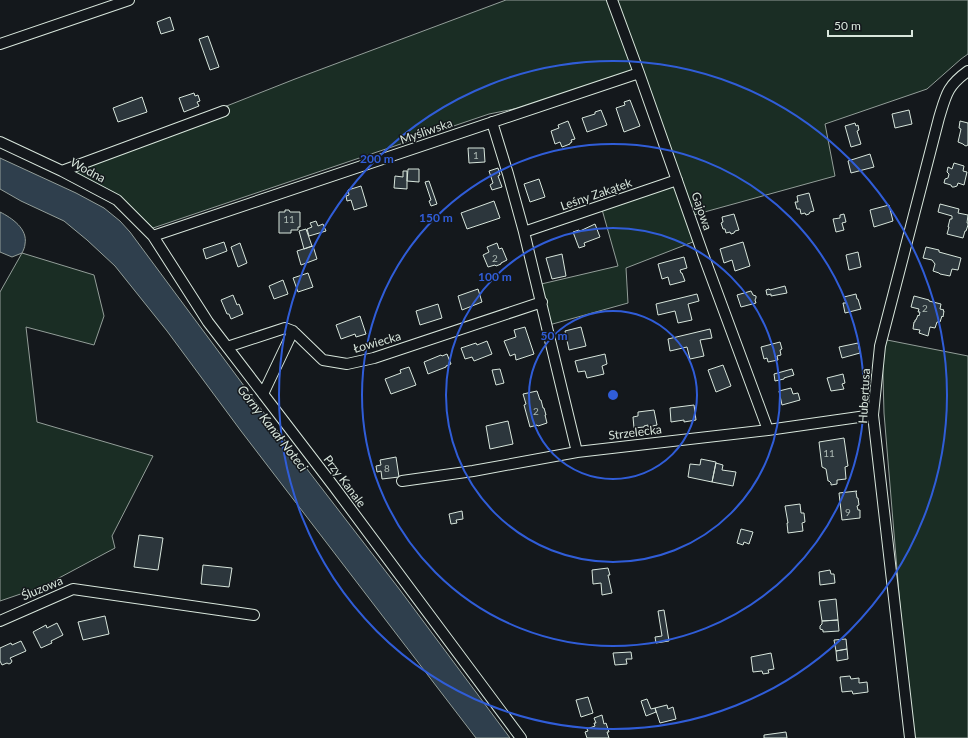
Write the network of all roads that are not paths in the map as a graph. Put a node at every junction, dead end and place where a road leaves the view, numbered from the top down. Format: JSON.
{"nodes":[{"id":1,"x":128,"y":0,"type":"edge"},
{"id":2,"x":612,"y":0,"type":"edge"},
{"id":3,"x":0,"y":44,"type":"edge"},
{"id":4,"x":968,"y":71,"type":"edge"},
{"id":5,"x":639,"y":73,"type":"junction"},
{"id":6,"x":224,"y":111,"type":"dead end"},
{"id":7,"x":492,"y":122,"type":"junction"},
{"id":8,"x":0,"y":142,"type":"edge"},
{"id":9,"x":62,"y":171,"type":"junction"},
{"id":10,"x":677,"y":180,"type":"junction"},
{"id":11,"x":524,"y":232,"type":"junction"},
{"id":12,"x":153,"y":236,"type":"junction"},
{"id":13,"x":542,"y":302,"type":"junction"},
{"id":14,"x":292,"y":331,"type":"junction"},
{"id":15,"x":227,"y":347,"type":"junction"},
{"id":16,"x":263,"y":394,"type":"junction"},
{"id":17,"x":873,"y":415,"type":"junction"},
{"id":18,"x":768,"y":430,"type":"junction"},
{"id":19,"x":577,"y":452,"type":"junction"},
{"id":20,"x":402,"y":481,"type":"dead end"},
{"id":21,"x":254,"y":615,"type":"dead end"},
{"id":22,"x":0,"y":621,"type":"edge"},
{"id":23,"x":521,"y":738,"type":"edge"},
{"id":24,"x":910,"y":738,"type":"edge"}],
"edges":[{"from":1,"to":3,"type":"street"},
{"from":2,"to":5,"type":"street","name":"Gajowa"},
{"from":4,"to":17,"type":"street","name":"Hubertusa"},
{"from":5,"to":7,"type":"street","name":"Myśliwska"},
{"from":5,"to":10,"type":"street","name":"Gajowa"},
{"from":6,"to":9,"type":"street"},
{"from":7,"to":11,"type":"street"},
{"from":7,"to":12,"type":"street","name":"Myśliwska"},
{"from":8,"to":9,"type":"street","name":"Wodna"},
{"from":9,"to":12,"type":"street","name":"Wodna"},
{"from":10,"to":11,"type":"street","name":"Leśny Zakątek"},
{"from":10,"to":18,"type":"street","name":"Gajowa"},
{"from":11,"to":13,"type":"street"},
{"from":12,"to":15,"type":"street","name":"Przy Kanale"},
{"from":13,"to":14,"type":"street","name":"Łowiecka"},
{"from":13,"to":19,"type":"street"},
{"from":14,"to":15,"type":"street"},
{"from":14,"to":16,"type":"street"},
{"from":15,"to":16,"type":"street","name":"Przy Kanale"},
{"from":16,"to":23,"type":"street","name":"Przy Kanale"},
{"from":17,"to":18,"type":"street","name":"Strzelecka"},
{"from":17,"to":24,"type":"street","name":"Hubertusa"},
{"from":18,"to":19,"type":"street","name":"Strzelecka"},
{"from":19,"to":20,"type":"street","name":"Strzelecka"},
{"from":21,"to":22,"type":"street","name":"Śluzowa"}]}
